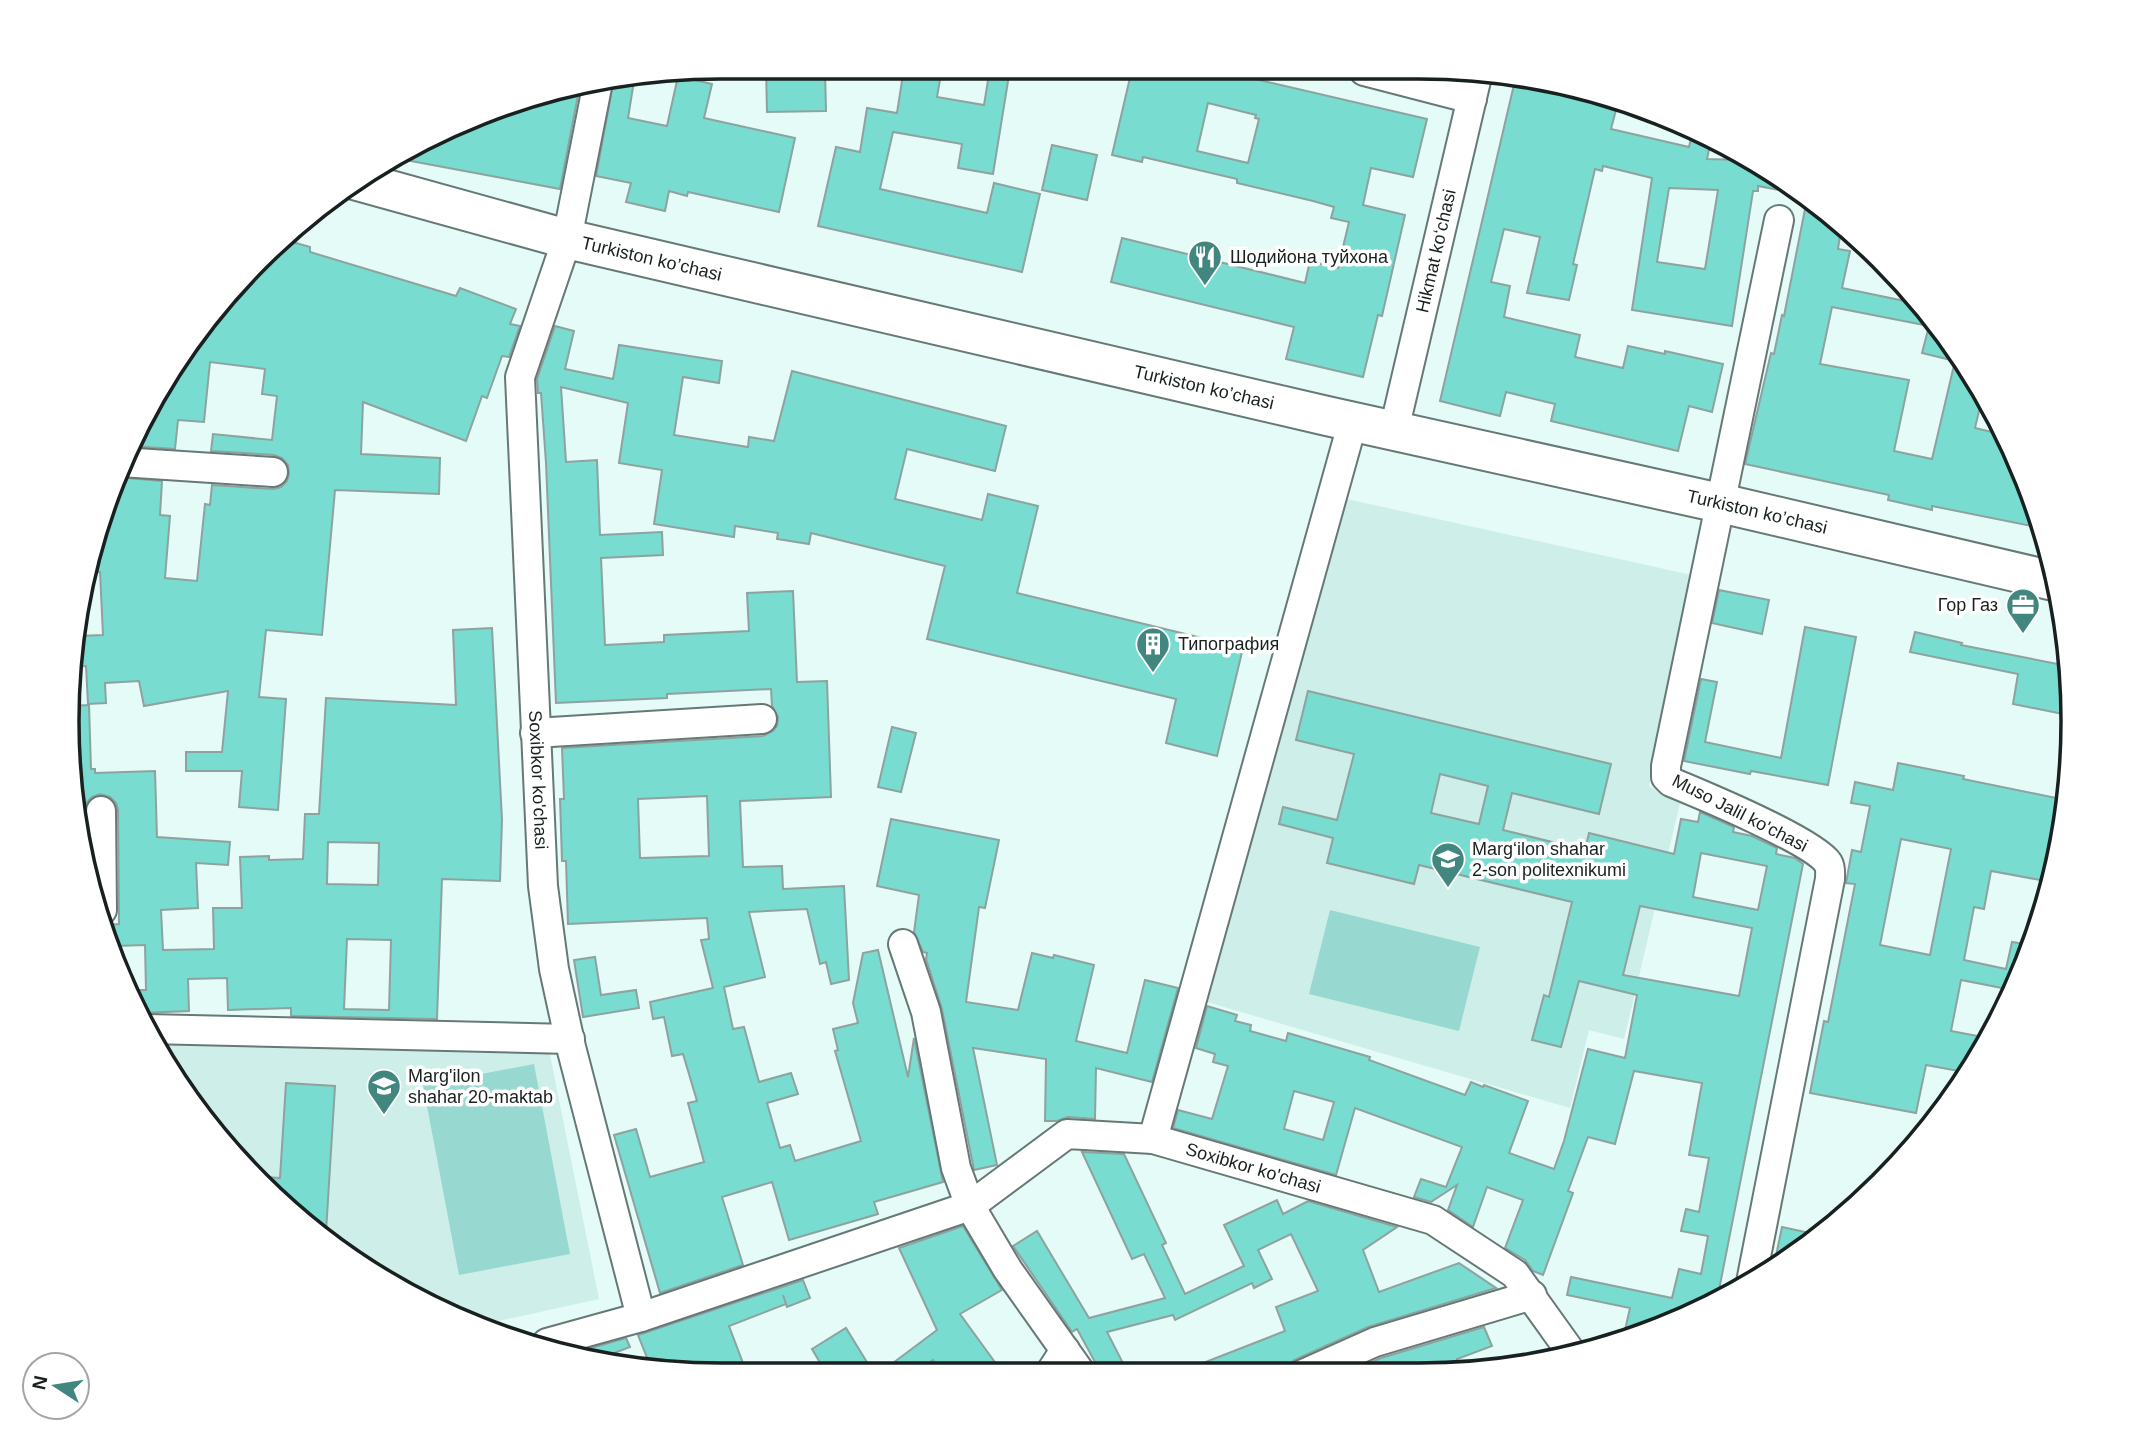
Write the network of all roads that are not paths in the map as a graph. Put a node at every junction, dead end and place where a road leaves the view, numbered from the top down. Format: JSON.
{"nodes":[{"id":1,"x":1395,"y":79,"type":"edge"},
{"id":2,"x":1476,"y":81,"type":"edge"},
{"id":3,"x":596,"y":91,"type":"edge"},
{"id":4,"x":1472,"y":99,"type":"junction"},
{"id":5,"x":369,"y":184,"type":"edge"},
{"id":6,"x":1779,"y":220,"type":"dead end"},
{"id":7,"x":566,"y":239,"type":"junction"},
{"id":8,"x":1353,"y":422,"type":"junction"},
{"id":9,"x":1394,"y":430,"type":"junction"},
{"id":10,"x":133,"y":463,"type":"edge"},
{"id":11,"x":273,"y":472,"type":"dead end"},
{"id":12,"x":1720,"y":503,"type":"junction"},
{"id":13,"x":2045,"y":579,"type":"edge"},
{"id":14,"x":762,"y":719,"type":"dead end"},
{"id":15,"x":535,"y":733,"type":"junction"},
{"id":16,"x":101,"y":811,"type":"dead end"},
{"id":17,"x":102,"y":890,"type":"edge"},
{"id":18,"x":903,"y":944,"type":"dead end"},
{"id":19,"x":158,"y":1029,"type":"edge"},
{"id":20,"x":569,"y":1039,"type":"junction"},
{"id":21,"x":1153,"y":1139,"type":"junction"},
{"id":22,"x":970,"y":1206,"type":"junction"},
{"id":23,"x":1755,"y":1268,"type":"edge"},
{"id":24,"x":1531,"y":1295,"type":"junction"},
{"id":25,"x":641,"y":1317,"type":"junction"},
{"id":26,"x":555,"y":1341,"type":"edge"},
{"id":27,"x":1566,"y":1346,"type":"edge"},
{"id":28,"x":1058,"y":1362,"type":"edge"},
{"id":29,"x":1328,"y":1363,"type":"edge"}],
"edges":[{"from":1,"to":4,"type":"street"},
{"from":2,"to":4,"type":"street","name":"Hikmat koʻchasi"},
{"from":3,"to":7,"type":"street","name":"Soxibkor ko'chasi"},
{"from":4,"to":9,"type":"street","name":"Hikmat koʻchasi"},
{"from":5,"to":7,"type":"main road","name":"Turkiston ko’chasi"},
{"from":6,"to":12,"type":"street"},
{"from":7,"to":8,"type":"main road","name":"Turkiston ko’chasi"},
{"from":7,"to":15,"type":"street","name":"Soxibkor ko'chasi"},
{"from":8,"to":9,"type":"main road","name":"Turkiston ko’chasi"},
{"from":8,"to":21,"type":"street"},
{"from":9,"to":12,"type":"main road","name":"Turkiston ko’chasi"},
{"from":10,"to":11,"type":"street"},
{"from":12,"to":13,"type":"main road","name":"Turkiston ko’chasi"},
{"from":12,"to":23,"type":"street","name":"Muso Jalil ko'chasi"},
{"from":14,"to":15,"type":"street"},
{"from":15,"to":20,"type":"street","name":"Soxibkor ko'chasi"},
{"from":16,"to":17,"type":"street"},
{"from":18,"to":22,"type":"street"},
{"from":19,"to":20,"type":"street"},
{"from":20,"to":25,"type":"street","name":"Soxibkor ko'chasi"},
{"from":21,"to":22,"type":"street","name":"Soxibkor ko'chasi"},
{"from":21,"to":24,"type":"street","name":"Soxibkor ko'chasi"},
{"from":22,"to":25,"type":"street","name":"Soxibkor ko'chasi"},
{"from":22,"to":28,"type":"street"},
{"from":24,"to":27,"type":"street","name":"Soxibkor ko'chasi"},
{"from":24,"to":29,"type":"street"},
{"from":25,"to":26,"type":"street","name":"Soxibkor ko'chasi"}]}
